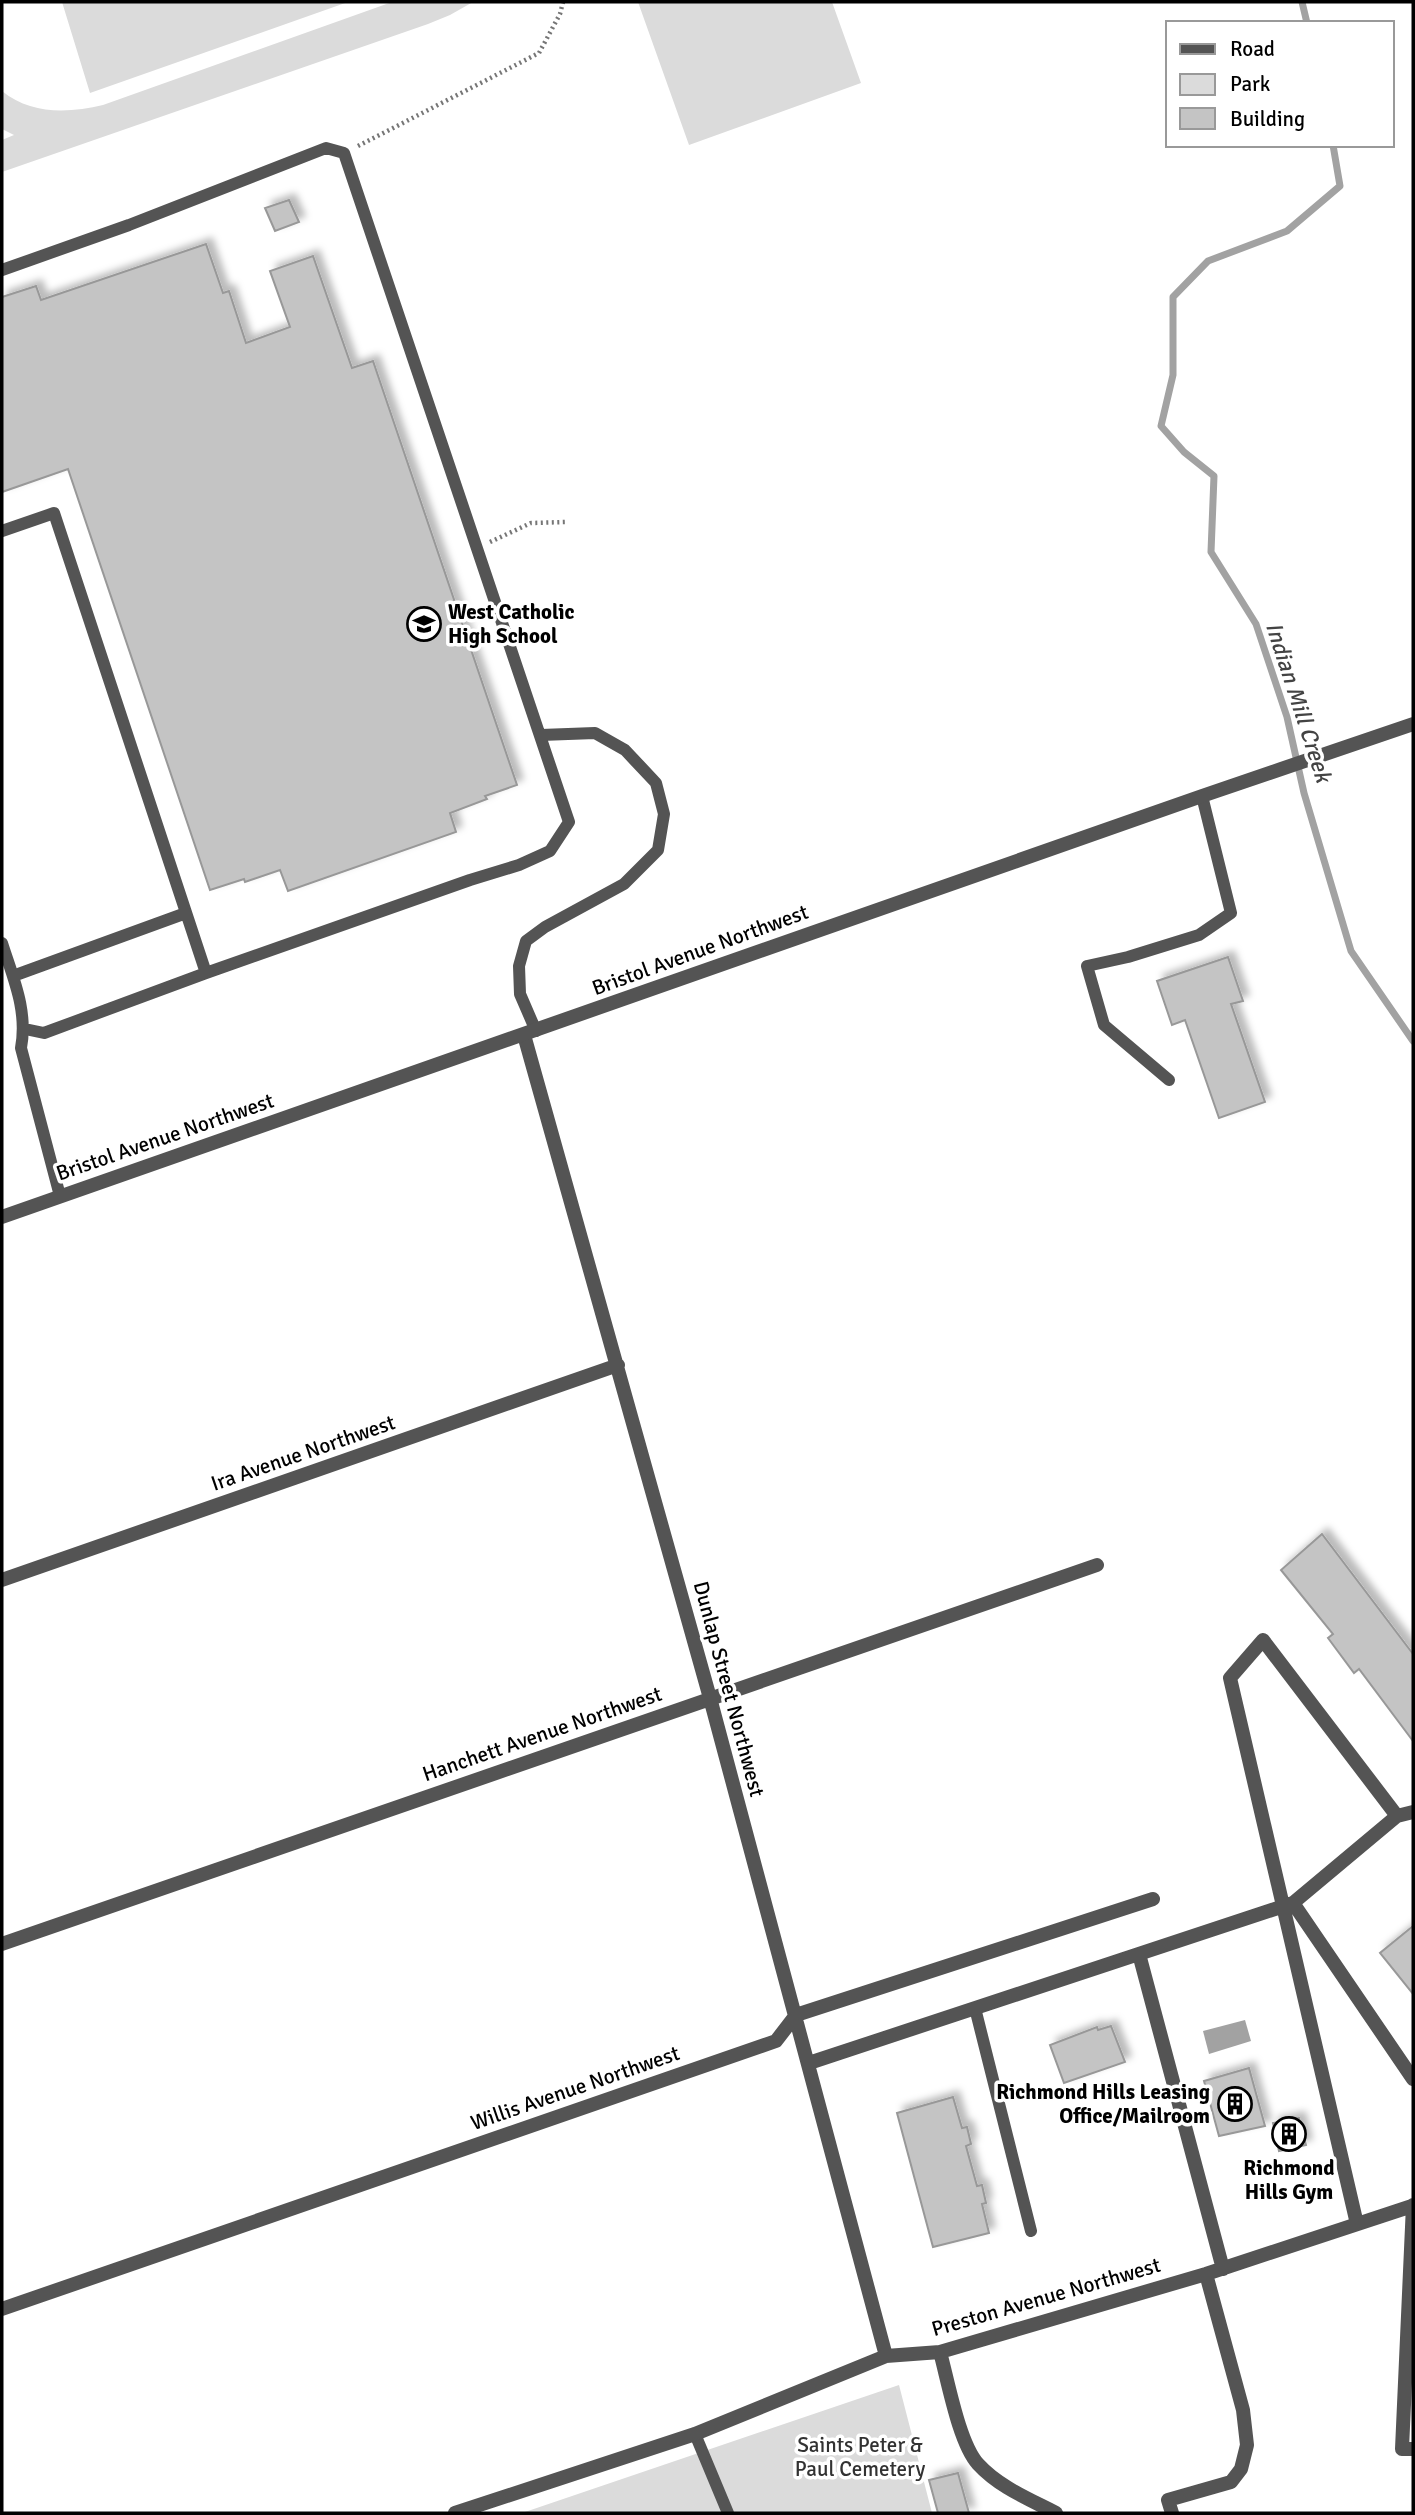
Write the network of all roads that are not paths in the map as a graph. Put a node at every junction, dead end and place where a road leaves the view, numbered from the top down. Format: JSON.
{"nodes":[{"id":1,"x":2,"y":270,"type":"edge"},
{"id":2,"x":2,"y":531,"type":"edge"},
{"id":3,"x":1413,"y":724,"type":"edge"},
{"id":4,"x":541,"y":734,"type":"junction"},
{"id":5,"x":1202,"y":796,"type":"junction"},
{"id":6,"x":186,"y":914,"type":"junction"},
{"id":7,"x":2,"y":943,"type":"edge"},
{"id":8,"x":206,"y":973,"type":"junction"},
{"id":9,"x":12,"y":976,"type":"junction"},
{"id":10,"x":24,"y":1029,"type":"junction"},
{"id":11,"x":530,"y":1033,"type":"junction"},
{"id":12,"x":1169,"y":1080,"type":"dead end"},
{"id":13,"x":60,"y":1196,"type":"junction"},
{"id":14,"x":2,"y":1217,"type":"edge"},
{"id":15,"x":618,"y":1366,"type":"junction"},
{"id":16,"x":1097,"y":1565,"type":"dead end"},
{"id":17,"x":2,"y":1580,"type":"edge"},
{"id":18,"x":710,"y":1698,"type":"junction"},
{"id":19,"x":1413,"y":1811,"type":"edge"},
{"id":20,"x":1397,"y":1816,"type":"junction"},
{"id":21,"x":1153,"y":1899,"type":"dead end"},
{"id":22,"x":1288,"y":1905,"type":"junction"},
{"id":23,"x":2,"y":1944,"type":"edge"},
{"id":24,"x":1139,"y":1954,"type":"junction"},
{"id":25,"x":975,"y":2008,"type":"junction"},
{"id":26,"x":796,"y":2015,"type":"junction"},
{"id":27,"x":809,"y":2063,"type":"junction"},
{"id":28,"x":1413,"y":2079,"type":"edge"},
{"id":29,"x":1413,"y":2205,"type":"edge"},
{"id":30,"x":1357,"y":2224,"type":"junction"},
{"id":31,"x":1031,"y":2231,"type":"dead end"},
{"id":32,"x":1223,"y":2269,"type":"junction"},
{"id":33,"x":1206,"y":2274,"type":"junction"},
{"id":34,"x":2,"y":2309,"type":"edge"},
{"id":35,"x":940,"y":2352,"type":"junction"},
{"id":36,"x":886,"y":2356,"type":"junction"},
{"id":37,"x":695,"y":2434,"type":"junction"},
{"id":38,"x":1413,"y":2449,"type":"edge"},
{"id":39,"x":455,"y":2513,"type":"edge"},
{"id":40,"x":728,"y":2513,"type":"edge"},
{"id":41,"x":1056,"y":2513,"type":"edge"},
{"id":42,"x":1172,"y":2513,"type":"edge"}],
"edges":[{"from":1,"to":4,"type":"lane"},
{"from":2,"to":6,"type":"lane"},
{"from":3,"to":5,"type":"street","name":"Bristol Avenue Northwest"},
{"from":4,"to":8,"type":"lane"},
{"from":4,"to":11,"type":"lane"},
{"from":5,"to":11,"type":"street","name":"Bristol Avenue Northwest"},
{"from":5,"to":12,"type":"lane"},
{"from":6,"to":8,"type":"lane"},
{"from":6,"to":9,"type":"lane"},
{"from":7,"to":9,"type":"lane"},
{"from":8,"to":10,"type":"lane"},
{"from":9,"to":10,"type":"lane"},
{"from":10,"to":13,"type":"lane"},
{"from":11,"to":13,"type":"street","name":"Bristol Avenue Northwest"},
{"from":11,"to":15,"type":"street","name":"Dunlap Street Northwest"},
{"from":13,"to":14,"type":"street","name":"Bristol Avenue Northwest"},
{"from":15,"to":17,"type":"street","name":"Ira Avenue Northwest"},
{"from":15,"to":18,"type":"street","name":"Dunlap Street Northwest"},
{"from":16,"to":18,"type":"street","name":"Hanchett Avenue Northwest"},
{"from":18,"to":23,"type":"street","name":"Hanchett Avenue Northwest"},
{"from":18,"to":26,"type":"street","name":"Dunlap Street Northwest"},
{"from":19,"to":20,"type":"street"},
{"from":20,"to":22,"type":"street"},
{"from":20,"to":22,"type":"street"},
{"from":21,"to":26,"type":"street"},
{"from":22,"to":24,"type":"street"},
{"from":22,"to":28,"type":"street"},
{"from":22,"to":30,"type":"street"},
{"from":24,"to":25,"type":"street"},
{"from":24,"to":32,"type":"street"},
{"from":25,"to":27,"type":"street"},
{"from":25,"to":31,"type":"lane"},
{"from":26,"to":27,"type":"street","name":"Dunlap Street Northwest"},
{"from":26,"to":34,"type":"street","name":"Willis Avenue Northwest"},
{"from":27,"to":36,"type":"street","name":"Dunlap Street Northwest"},
{"from":29,"to":30,"type":"street","name":"Preston Avenue Northwest"},
{"from":29,"to":38,"type":"street"},
{"from":30,"to":32,"type":"street","name":"Preston Avenue Northwest"},
{"from":32,"to":33,"type":"street","name":"Preston Avenue Northwest"},
{"from":33,"to":35,"type":"street","name":"Preston Avenue Northwest"},
{"from":33,"to":42,"type":"street"},
{"from":35,"to":36,"type":"street","name":"Preston Avenue Northwest"},
{"from":35,"to":41,"type":"street"},
{"from":36,"to":37,"type":"street","name":"Preston Avenue Northwest"},
{"from":37,"to":39,"type":"street","name":"Preston Avenue Northwest"},
{"from":37,"to":40,"type":"lane"}]}
